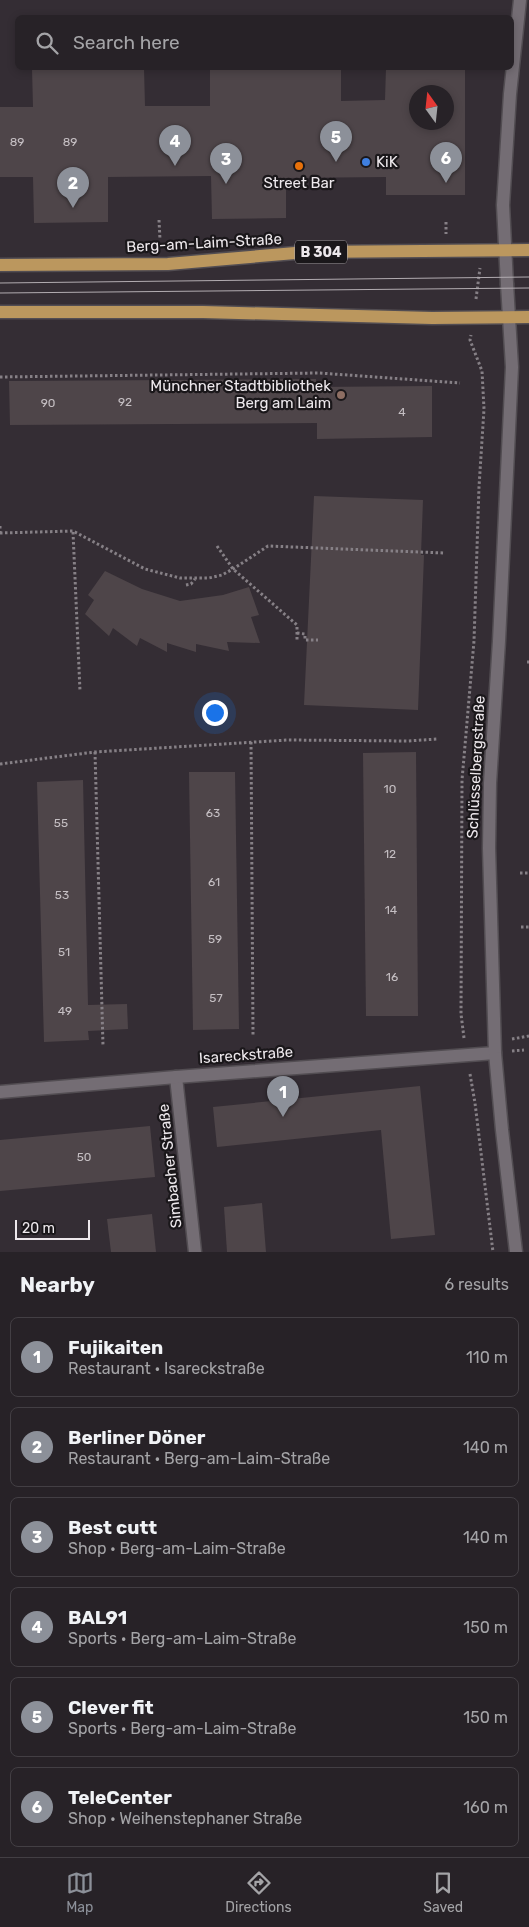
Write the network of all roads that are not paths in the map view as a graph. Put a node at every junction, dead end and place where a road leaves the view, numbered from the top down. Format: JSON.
{"nodes":[{"id":1,"x":520,"y":0,"type":"edge"},
{"id":2,"x":514,"y":62,"type":"edge"},
{"id":3,"x":513,"y":70,"type":"edge"},
{"id":4,"x":504,"y":250,"type":"junction"},
{"id":5,"x":529,"y":250,"type":"edge"},
{"id":6,"x":0,"y":265,"type":"edge"},
{"id":7,"x":0,"y":312,"type":"edge"},
{"id":8,"x":529,"y":317,"type":"edge"},
{"id":9,"x":508,"y":318,"type":"junction"},
{"id":10,"x":496,"y":1053,"type":"junction"},
{"id":11,"x":176,"y":1076,"type":"junction"},
{"id":12,"x":0,"y":1092,"type":"edge"},
{"id":13,"x":195,"y":1252,"type":"edge"},
{"id":14,"x":516,"y":1252,"type":"edge"}],
"edges":[{"from":1,"to":2,"type":"street","name":"Schlüsselbergstraße"},
{"from":3,"to":4,"type":"street","name":"Schlüsselbergstraße"},
{"from":4,"to":5,"type":"main road","name":"Berg-am-Laim-Straße","number":"B 304"},
{"from":4,"to":6,"type":"main road","name":"Berg-am-Laim-Straße","number":"B 304"},
{"from":4,"to":9,"type":"street","name":"Schlüsselbergstraße"},
{"from":7,"to":9,"type":"main road"},
{"from":8,"to":9,"type":"main road"},
{"from":9,"to":10,"type":"street","name":"Schlüsselbergstraße"},
{"from":10,"to":11,"type":"street","name":"Isareckstraße"},
{"from":10,"to":14,"type":"street","name":"Schlüsselbergstraße"},
{"from":11,"to":12,"type":"street","name":"Isareckstraße"},
{"from":11,"to":13,"type":"street","name":"Simbacher Straße"}]}
